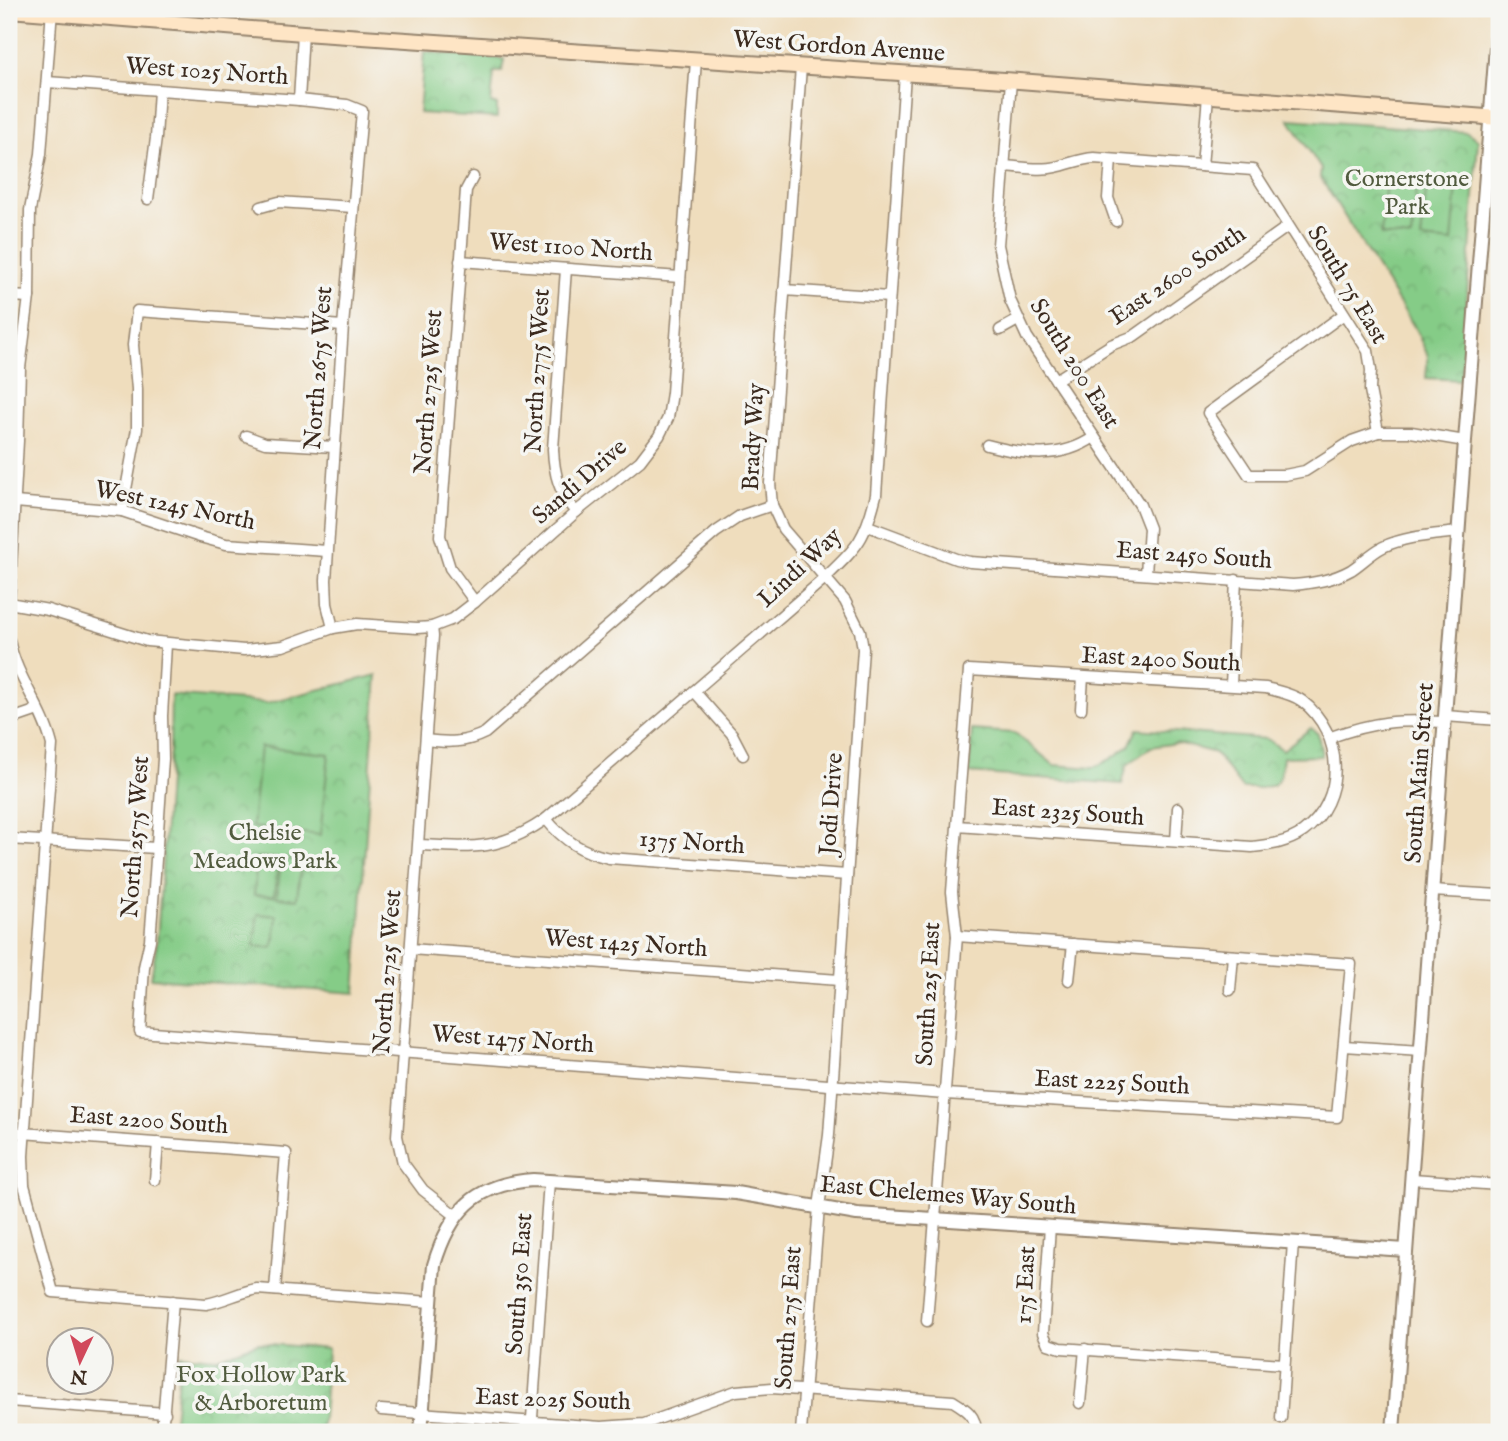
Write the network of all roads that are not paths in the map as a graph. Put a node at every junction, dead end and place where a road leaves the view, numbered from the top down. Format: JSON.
{"nodes":[{"id":1,"x":1499,"y":9,"type":"edge"},
{"id":2,"x":9,"y":10,"type":"edge"},
{"id":3,"x":52,"y":11,"type":"edge"},
{"id":4,"x":303,"y":33,"type":"junction"},
{"id":5,"x":696,"y":60,"type":"junction"},
{"id":6,"x":801,"y":67,"type":"junction"},
{"id":7,"x":905,"y":74,"type":"junction"},
{"id":8,"x":1011,"y":81,"type":"junction"},
{"id":9,"x":47,"y":82,"type":"junction"},
{"id":10,"x":159,"y":90,"type":"junction"},
{"id":11,"x":1208,"y":96,"type":"junction"},
{"id":12,"x":299,"y":100,"type":"junction"},
{"id":13,"x":362,"y":111,"type":"joint"},
{"id":14,"x":1495,"y":118,"type":"edge"},
{"id":15,"x":1111,"y":160,"type":"junction"},
{"id":16,"x":1004,"y":166,"type":"junction"},
{"id":17,"x":1202,"y":166,"type":"junction"},
{"id":18,"x":473,"y":177,"type":"dead end"},
{"id":19,"x":148,"y":199,"type":"dead end"},
{"id":20,"x":261,"y":207,"type":"dead end"},
{"id":21,"x":353,"y":207,"type":"junction"},
{"id":22,"x":1116,"y":221,"type":"dead end"},
{"id":23,"x":1287,"y":227,"type":"junction"},
{"id":24,"x":460,"y":261,"type":"junction"},
{"id":25,"x":566,"y":269,"type":"junction"},
{"id":26,"x":680,"y":277,"type":"junction"},
{"id":27,"x":785,"y":290,"type":"junction"},
{"id":28,"x":9,"y":296,"type":"edge"},
{"id":29,"x":29,"y":297,"type":"junction"},
{"id":30,"x":889,"y":297,"type":"junction"},
{"id":31,"x":1344,"y":314,"type":"junction"},
{"id":32,"x":1018,"y":320,"type":"junction"},
{"id":33,"x":343,"y":326,"type":"junction"},
{"id":34,"x":1000,"y":330,"type":"dead end"},
{"id":35,"x":1056,"y":380,"type":"junction"},
{"id":36,"x":1378,"y":432,"type":"junction"},
{"id":37,"x":246,"y":436,"type":"dead end"},
{"id":38,"x":1094,"y":436,"type":"junction"},
{"id":39,"x":1465,"y":441,"type":"junction"},
{"id":40,"x":988,"y":445,"type":"dead end"},
{"id":41,"x":334,"y":447,"type":"junction"},
{"id":42,"x":15,"y":502,"type":"junction"},
{"id":43,"x":772,"y":505,"type":"junction"},
{"id":44,"x":122,"y":511,"type":"junction"},
{"id":45,"x":576,"y":512,"type":"junction"},
{"id":46,"x":869,"y":526,"type":"junction"},
{"id":47,"x":1458,"y":532,"type":"junction"},
{"id":48,"x":327,"y":551,"type":"junction"},
{"id":49,"x":1146,"y":574,"type":"junction"},
{"id":50,"x":825,"y":578,"type":"junction"},
{"id":51,"x":1236,"y":580,"type":"junction"},
{"id":52,"x":475,"y":602,"type":"junction"},
{"id":53,"x":9,"y":604,"type":"edge"},
{"id":54,"x":432,"y":627,"type":"junction"},
{"id":55,"x":333,"y":628,"type":"junction"},
{"id":56,"x":9,"y":640,"type":"edge"},
{"id":57,"x":166,"y":644,"type":"junction"},
{"id":58,"x":969,"y":670,"type":"joint"},
{"id":59,"x":1083,"y":677,"type":"junction"},
{"id":60,"x":1231,"y":685,"type":"junction"},
{"id":61,"x":694,"y":691,"type":"junction"},
{"id":62,"x":38,"y":709,"type":"junction"},
{"id":63,"x":1081,"y":709,"type":"dead end"},
{"id":64,"x":1444,"y":719,"type":"junction"},
{"id":65,"x":9,"y":720,"type":"edge"},
{"id":66,"x":1499,"y":720,"type":"edge"},
{"id":67,"x":1331,"y":737,"type":"junction"},
{"id":68,"x":426,"y":740,"type":"junction"},
{"id":69,"x":743,"y":755,"type":"dead end"},
{"id":70,"x":1178,"y":808,"type":"dead end"},
{"id":71,"x":546,"y":819,"type":"junction"},
{"id":72,"x":957,"y":826,"type":"junction"},
{"id":73,"x":9,"y":839,"type":"edge"},
{"id":74,"x":1176,"y":841,"type":"junction"},
{"id":75,"x":46,"y":842,"type":"junction"},
{"id":76,"x":419,"y":845,"type":"junction"},
{"id":77,"x":156,"y":848,"type":"junction"},
{"id":78,"x":847,"y":875,"type":"junction"},
{"id":79,"x":1432,"y":891,"type":"junction"},
{"id":80,"x":1499,"y":895,"type":"edge"},
{"id":81,"x":957,"y":936,"type":"junction"},
{"id":82,"x":1073,"y":944,"type":"junction"},
{"id":83,"x":410,"y":949,"type":"junction"},
{"id":84,"x":1233,"y":956,"type":"junction"},
{"id":85,"x":1069,"y":980,"type":"dead end"},
{"id":86,"x":839,"y":981,"type":"junction"},
{"id":87,"x":1230,"y":990,"type":"dead end"},
{"id":88,"x":140,"y":1032,"type":"joint"},
{"id":89,"x":1344,"y":1046,"type":"junction"},
{"id":90,"x":1421,"y":1051,"type":"junction"},
{"id":91,"x":403,"y":1053,"type":"junction"},
{"id":92,"x":832,"y":1085,"type":"junction"},
{"id":93,"x":884,"y":1089,"type":"joint"},
{"id":94,"x":945,"y":1094,"type":"junction"},
{"id":95,"x":9,"y":1132,"type":"edge"},
{"id":96,"x":24,"y":1133,"type":"junction"},
{"id":97,"x":829,"y":1135,"type":"joint"},
{"id":98,"x":158,"y":1143,"type":"junction"},
{"id":99,"x":1412,"y":1179,"type":"junction"},
{"id":100,"x":155,"y":1180,"type":"dead end"},
{"id":101,"x":549,"y":1181,"type":"junction"},
{"id":102,"x":1499,"y":1185,"type":"edge"},
{"id":103,"x":819,"y":1207,"type":"junction"},
{"id":104,"x":456,"y":1216,"type":"junction"},
{"id":105,"x":935,"y":1218,"type":"junction"},
{"id":106,"x":1050,"y":1226,"type":"junction"},
{"id":107,"x":1293,"y":1242,"type":"junction"},
{"id":108,"x":1406,"y":1250,"type":"junction"},
{"id":109,"x":275,"y":1290,"type":"junction"},
{"id":110,"x":173,"y":1301,"type":"junction"},
{"id":111,"x":431,"y":1301,"type":"junction"},
{"id":112,"x":927,"y":1321,"type":"dead end"},
{"id":113,"x":1085,"y":1349,"type":"junction"},
{"id":114,"x":1284,"y":1364,"type":"junction"},
{"id":115,"x":805,"y":1390,"type":"junction"},
{"id":116,"x":9,"y":1401,"type":"edge"},
{"id":117,"x":1080,"y":1403,"type":"dead end"},
{"id":118,"x":381,"y":1410,"type":"dead end"},
{"id":119,"x":165,"y":1413,"type":"junction"},
{"id":120,"x":422,"y":1413,"type":"junction"},
{"id":121,"x":1281,"y":1418,"type":"dead end"},
{"id":122,"x":531,"y":1428,"type":"edge"},
{"id":123,"x":162,"y":1432,"type":"edge"},
{"id":124,"x":421,"y":1432,"type":"edge"},
{"id":125,"x":802,"y":1432,"type":"edge"},
{"id":126,"x":976,"y":1432,"type":"edge"},
{"id":127,"x":1393,"y":1432,"type":"edge"}],
"edges":[{"from":1,"to":14,"type":"street","name":"South Main Street"},
{"from":2,"to":3,"type":"main road","name":"West Gordon Avenue"},
{"from":3,"to":4,"type":"main road","name":"West Gordon Avenue"},
{"from":3,"to":9,"type":"street"},
{"from":4,"to":5,"type":"main road","name":"West Gordon Avenue"},
{"from":4,"to":12,"type":"street"},
{"from":5,"to":6,"type":"main road","name":"West Gordon Avenue"},
{"from":5,"to":26,"type":"street","name":"Sandi Drive"},
{"from":6,"to":7,"type":"main road","name":"West Gordon Avenue"},
{"from":6,"to":27,"type":"street","name":"Brady Way"},
{"from":7,"to":8,"type":"main road","name":"West Gordon Avenue"},
{"from":7,"to":30,"type":"street","name":"Lindi Way"},
{"from":8,"to":11,"type":"main road","name":"West Gordon Avenue"},
{"from":8,"to":16,"type":"street","name":"South 200 East"},
{"from":9,"to":10,"type":"street","name":"West 1025 North"},
{"from":9,"to":29,"type":"street"},
{"from":10,"to":12,"type":"street","name":"West 1025 North"},
{"from":10,"to":19,"type":"street"},
{"from":11,"to":14,"type":"main road","name":"West Gordon Avenue"},
{"from":11,"to":17,"type":"street"},
{"from":12,"to":13,"type":"street","name":"West 1025 North"},
{"from":13,"to":21,"type":"street","name":"North 2675 West"},
{"from":14,"to":39,"type":"street","name":"South Main Street"},
{"from":15,"to":16,"type":"street"},
{"from":15,"to":17,"type":"street"},
{"from":15,"to":22,"type":"street"},
{"from":16,"to":32,"type":"street","name":"South 200 East"},
{"from":17,"to":23,"type":"street","name":"South 75 East"},
{"from":18,"to":24,"type":"street","name":"North 2725 West"},
{"from":20,"to":21,"type":"street"},
{"from":21,"to":33,"type":"street","name":"North 2675 West"},
{"from":23,"to":31,"type":"street","name":"South 75 East"},
{"from":23,"to":35,"type":"street","name":"East 2600 South"},
{"from":24,"to":25,"type":"street","name":"West 1100 North"},
{"from":24,"to":52,"type":"street","name":"North 2725 West"},
{"from":25,"to":26,"type":"street","name":"West 1100 North"},
{"from":25,"to":45,"type":"street","name":"North 2775 West"},
{"from":26,"to":45,"type":"street","name":"Sandi Drive"},
{"from":27,"to":30,"type":"street"},
{"from":27,"to":43,"type":"street","name":"Brady Way"},
{"from":28,"to":29,"type":"street"},
{"from":29,"to":42,"type":"street"},
{"from":30,"to":46,"type":"street","name":"Lindi Way"},
{"from":31,"to":36,"type":"street","name":"South 75 East"},
{"from":31,"to":36,"type":"street"},
{"from":32,"to":34,"type":"street"},
{"from":32,"to":35,"type":"street","name":"South 200 East"},
{"from":33,"to":41,"type":"street","name":"North 2675 West"},
{"from":33,"to":44,"type":"street"},
{"from":35,"to":38,"type":"street","name":"South 200 East"},
{"from":36,"to":39,"type":"street"},
{"from":37,"to":41,"type":"street"},
{"from":38,"to":40,"type":"street"},
{"from":38,"to":49,"type":"street","name":"South 200 East"},
{"from":39,"to":47,"type":"street","name":"South Main Street"},
{"from":41,"to":48,"type":"street","name":"North 2675 West"},
{"from":42,"to":44,"type":"street","name":"West 1245 North"},
{"from":42,"to":53,"type":"street"},
{"from":43,"to":50,"type":"street","name":"Jodi Drive"},
{"from":43,"to":68,"type":"street","name":"Brady Way"},
{"from":44,"to":48,"type":"street","name":"West 1245 North"},
{"from":45,"to":52,"type":"street","name":"Sandi Drive"},
{"from":46,"to":49,"type":"street","name":"East 2450 South"},
{"from":46,"to":50,"type":"street","name":"Lindi Way"},
{"from":47,"to":51,"type":"street","name":"East 2450 South"},
{"from":47,"to":64,"type":"street","name":"South Main Street"},
{"from":48,"to":55,"type":"street","name":"North 2675 West"},
{"from":49,"to":51,"type":"street","name":"East 2450 South"},
{"from":50,"to":61,"type":"street","name":"Lindi Way"},
{"from":50,"to":78,"type":"street","name":"Jodi Drive"},
{"from":51,"to":60,"type":"street"},
{"from":52,"to":54,"type":"street","name":"Sandi Drive"},
{"from":53,"to":57,"type":"street"},
{"from":54,"to":55,"type":"street"},
{"from":54,"to":68,"type":"street"},
{"from":55,"to":57,"type":"street"},
{"from":56,"to":62,"type":"street"},
{"from":57,"to":77,"type":"street","name":"North 2575 West"},
{"from":58,"to":59,"type":"street","name":"East 2400 South"},
{"from":58,"to":72,"type":"street","name":"South 225 East"},
{"from":59,"to":60,"type":"street","name":"East 2400 South"},
{"from":59,"to":63,"type":"street"},
{"from":60,"to":67,"type":"street","name":"East 2400 South"},
{"from":61,"to":69,"type":"street"},
{"from":61,"to":71,"type":"street","name":"Lindi Way"},
{"from":62,"to":65,"type":"street"},
{"from":62,"to":75,"type":"street"},
{"from":64,"to":66,"type":"street"},
{"from":64,"to":67,"type":"street"},
{"from":64,"to":79,"type":"street","name":"South Main Street"},
{"from":67,"to":74,"type":"street","name":"East 2325 South"},
{"from":68,"to":76,"type":"street"},
{"from":70,"to":74,"type":"street","name":"East 2325 South"},
{"from":71,"to":76,"type":"street","name":"Lindi Way"},
{"from":71,"to":78,"type":"street","name":"1375 North"},
{"from":72,"to":74,"type":"street","name":"East 2325 South"},
{"from":72,"to":81,"type":"street","name":"South 225 East"},
{"from":73,"to":75,"type":"street"},
{"from":75,"to":77,"type":"street"},
{"from":75,"to":96,"type":"street"},
{"from":76,"to":83,"type":"street","name":"North 2725 West"},
{"from":77,"to":88,"type":"street","name":"North 2575 West"},
{"from":78,"to":86,"type":"street","name":"Jodi Drive"},
{"from":79,"to":80,"type":"street"},
{"from":79,"to":90,"type":"street","name":"South Main Street"},
{"from":81,"to":82,"type":"street"},
{"from":81,"to":94,"type":"street","name":"South 225 East"},
{"from":82,"to":84,"type":"street"},
{"from":82,"to":85,"type":"street"},
{"from":83,"to":86,"type":"street","name":"West 1425 North"},
{"from":83,"to":91,"type":"street","name":"North 2725 West"},
{"from":84,"to":87,"type":"street"},
{"from":84,"to":89,"type":"street"},
{"from":86,"to":92,"type":"street","name":"Jodi Drive"},
{"from":88,"to":91,"type":"street","name":"West 1475 North"},
{"from":89,"to":90,"type":"street"},
{"from":89,"to":94,"type":"street","name":"East 2225 South"},
{"from":90,"to":99,"type":"street","name":"South Main Street"},
{"from":91,"to":92,"type":"street","name":"West 1475 North"},
{"from":91,"to":104,"type":"street","name":"North 2725 West"},
{"from":92,"to":93,"type":"street","name":"West 1475 North"},
{"from":92,"to":97,"type":"street","name":"Jodi Drive"},
{"from":93,"to":94,"type":"street","name":"East 2225 South"},
{"from":94,"to":105,"type":"street","name":"South 225 East"},
{"from":95,"to":96,"type":"street","name":"East 2200 South"},
{"from":96,"to":98,"type":"street","name":"East 2200 South"},
{"from":96,"to":110,"type":"street"},
{"from":97,"to":103,"type":"street","name":"South 275 East"},
{"from":98,"to":100,"type":"street"},
{"from":98,"to":109,"type":"street","name":"East 2200 South"},
{"from":99,"to":102,"type":"street"},
{"from":99,"to":108,"type":"street","name":"South Main Street"},
{"from":101,"to":103,"type":"street","name":"East Chelemes Way South"},
{"from":101,"to":104,"type":"street","name":"East Chelemes Way South"},
{"from":101,"to":122,"type":"street","name":"South 350 East"},
{"from":103,"to":105,"type":"street","name":"East Chelemes Way South"},
{"from":103,"to":115,"type":"street","name":"South 275 East"},
{"from":104,"to":111,"type":"street"},
{"from":105,"to":106,"type":"street","name":"East Chelemes Way South"},
{"from":105,"to":112,"type":"street","name":"South 225 East"},
{"from":106,"to":107,"type":"street","name":"East Chelemes Way South"},
{"from":106,"to":113,"type":"street","name":"175 East"},
{"from":107,"to":108,"type":"street","name":"East Chelemes Way South"},
{"from":107,"to":114,"type":"street"},
{"from":108,"to":127,"type":"street","name":"South Main Street"},
{"from":109,"to":110,"type":"street"},
{"from":109,"to":111,"type":"street"},
{"from":110,"to":119,"type":"street"},
{"from":111,"to":120,"type":"street"},
{"from":113,"to":114,"type":"street"},
{"from":113,"to":117,"type":"street"},
{"from":114,"to":121,"type":"street"},
{"from":115,"to":122,"type":"street","name":"East 2025 South"},
{"from":115,"to":125,"type":"street","name":"South 275 East"},
{"from":115,"to":126,"type":"street","name":"East 2025 South"},
{"from":116,"to":119,"type":"street"},
{"from":118,"to":120,"type":"street","name":"East 2025 South"},
{"from":119,"to":123,"type":"street"},
{"from":120,"to":122,"type":"street","name":"East 2025 South"},
{"from":120,"to":124,"type":"street"}]}
